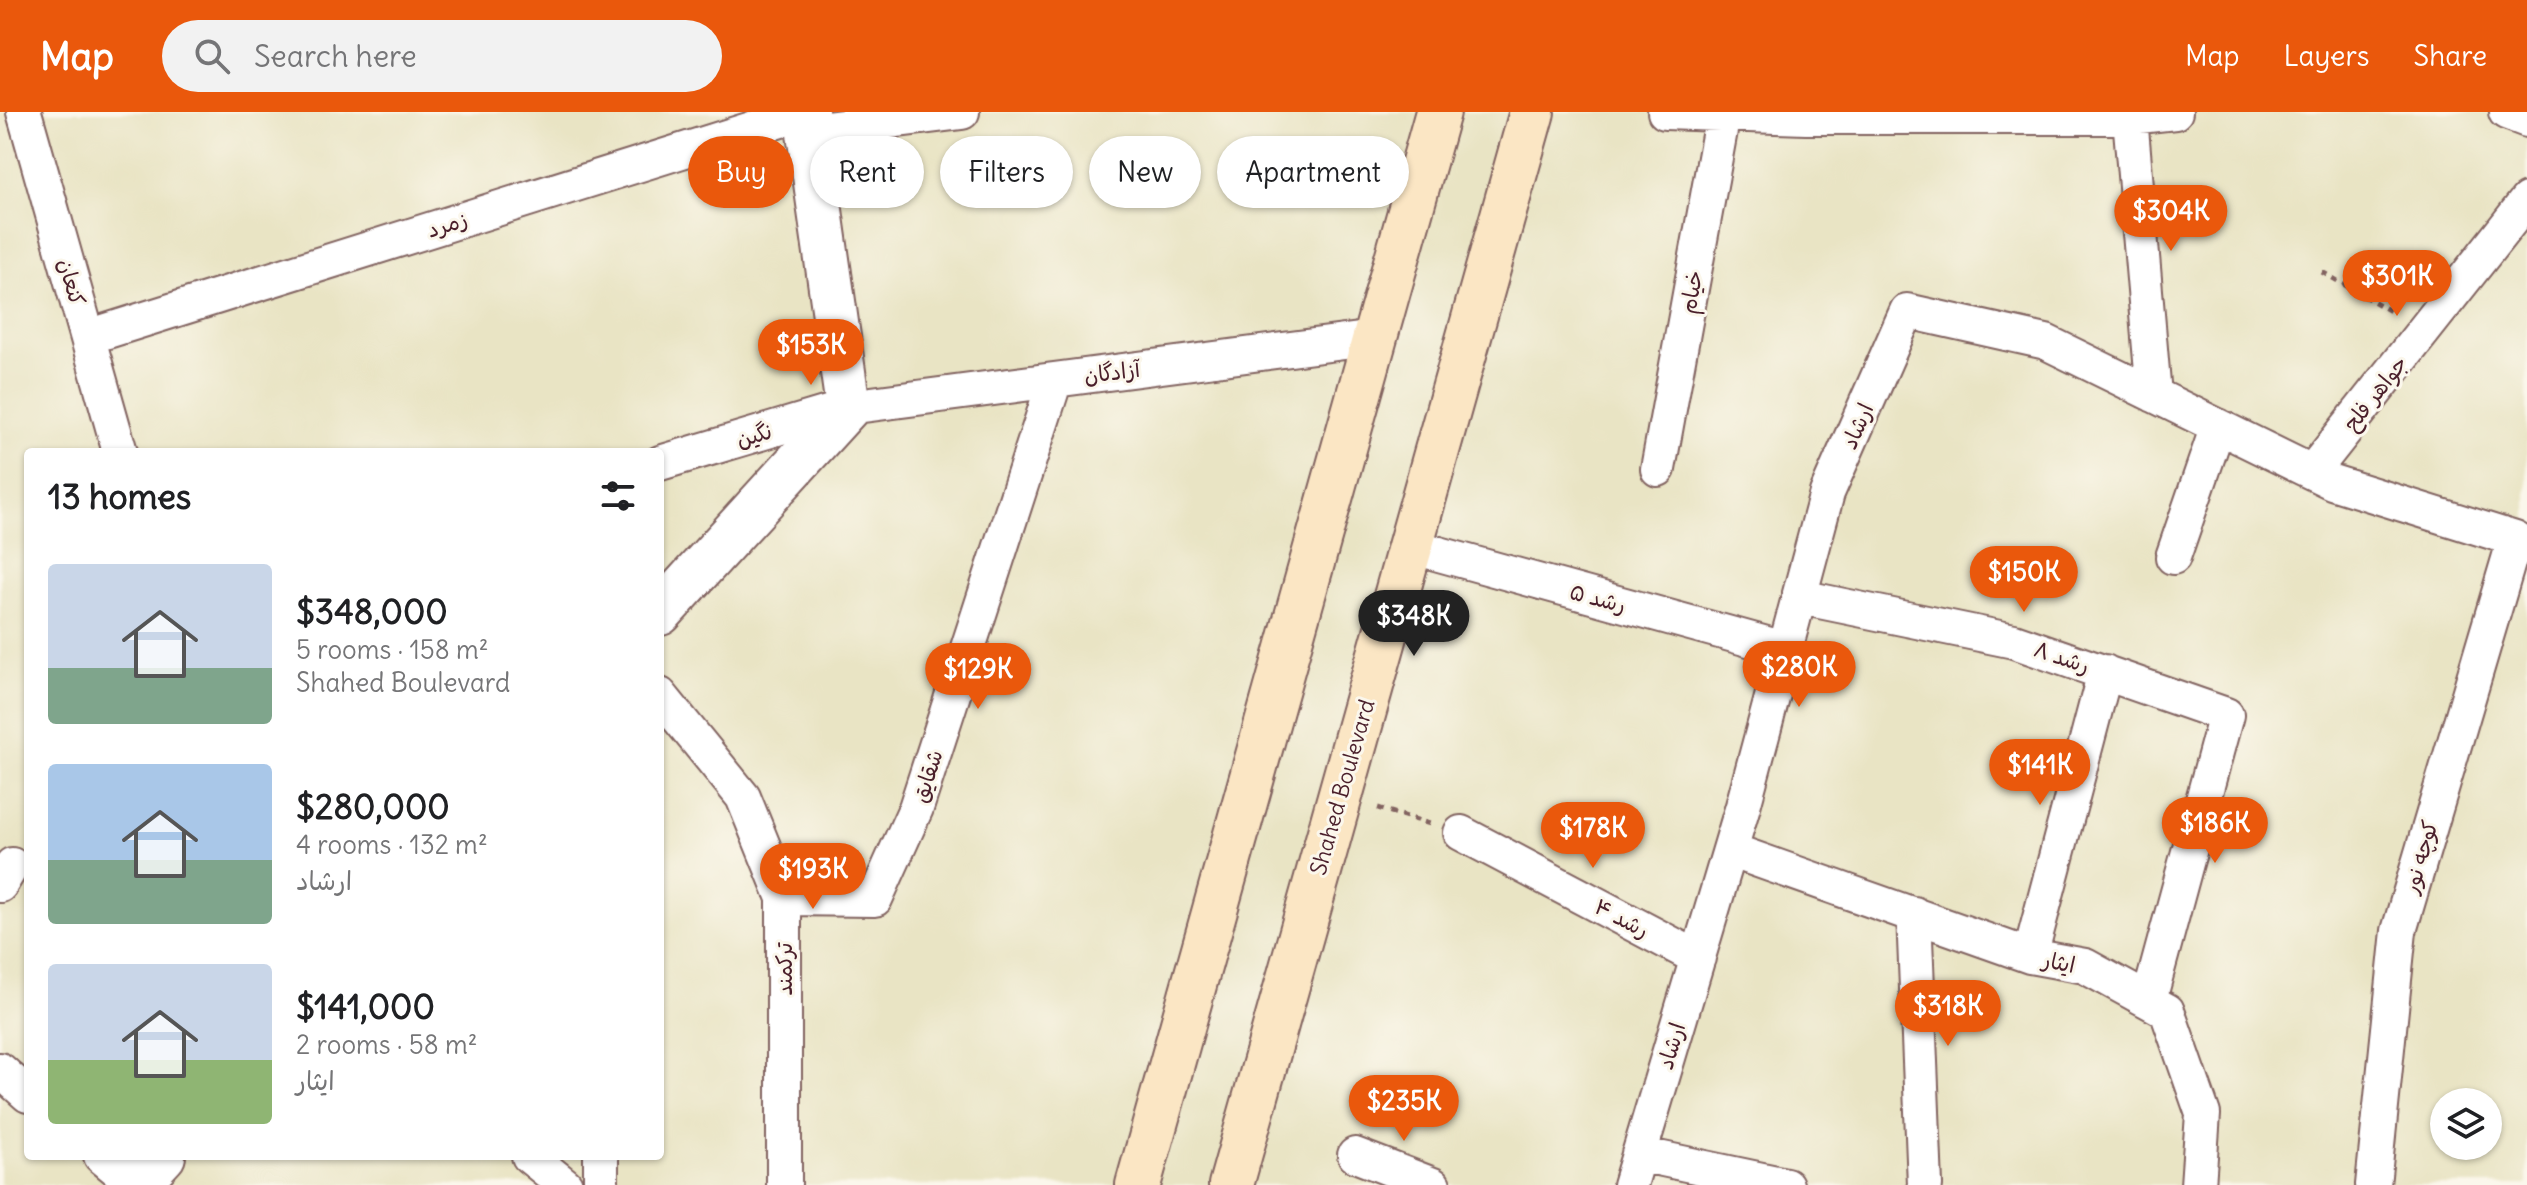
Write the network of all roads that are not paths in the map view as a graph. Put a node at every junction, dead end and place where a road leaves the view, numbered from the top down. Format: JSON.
{"nodes":[{"id":1,"x":24,"y":112,"type":"edge"},
{"id":2,"x":962,"y":112,"type":"edge"},
{"id":3,"x":1438,"y":112,"type":"edge"},
{"id":4,"x":1532,"y":112,"type":"edge"},
{"id":5,"x":1665,"y":112,"type":"edge"},
{"id":6,"x":2175,"y":112,"type":"edge"},
{"id":7,"x":2506,"y":112,"type":"edge"},
{"id":8,"x":1723,"y":114,"type":"junction"},
{"id":9,"x":2130,"y":117,"type":"junction"},
{"id":10,"x":807,"y":118,"type":"edge"},
{"id":11,"x":2527,"y":120,"type":"edge"},
{"id":12,"x":2527,"y":200,"type":"edge"},
{"id":13,"x":88,"y":337,"type":"junction"},
{"id":14,"x":1375,"y":338,"type":"junction"},
{"id":15,"x":1055,"y":380,"type":"junction"},
{"id":16,"x":2154,"y":395,"type":"junction"},
{"id":17,"x":848,"y":407,"type":"junction"},
{"id":18,"x":2218,"y":426,"type":"junction"},
{"id":19,"x":119,"y":448,"type":"edge"},
{"id":20,"x":664,"y":462,"type":"edge"},
{"id":21,"x":1658,"y":469,"type":"dead end"},
{"id":22,"x":2312,"y":472,"type":"junction"},
{"id":23,"x":2521,"y":543,"type":"edge"},
{"id":24,"x":1410,"y":546,"type":"junction"},
{"id":25,"x":2173,"y":557,"type":"dead end"},
{"id":26,"x":1800,"y":597,"type":"junction"},
{"id":27,"x":664,"y":609,"type":"edge"},
{"id":28,"x":1785,"y":649,"type":"junction"},
{"id":29,"x":2105,"y":672,"type":"junction"},
{"id":30,"x":664,"y":700,"type":"edge"},
{"id":31,"x":1461,"y":833,"type":"road end"},
{"id":32,"x":1730,"y":850,"type":"junction"},
{"id":33,"x":784,"y":898,"type":"junction"},
{"id":34,"x":1914,"y":914,"type":"junction"},
{"id":35,"x":2030,"y":956,"type":"junction"},
{"id":36,"x":1698,"y":958,"type":"junction"},
{"id":37,"x":2149,"y":1000,"type":"junction"},
{"id":38,"x":0,"y":1070,"type":"edge"},
{"id":39,"x":24,"y":1091,"type":"edge"},
{"id":40,"x":1355,"y":1155,"type":"dead end"},
{"id":41,"x":106,"y":1160,"type":"edge"},
{"id":42,"x":159,"y":1160,"type":"edge"},
{"id":43,"x":534,"y":1160,"type":"edge"},
{"id":44,"x":601,"y":1160,"type":"edge"},
{"id":45,"x":1635,"y":1170,"type":"edge"},
{"id":46,"x":136,"y":1185,"type":"edge"},
{"id":47,"x":565,"y":1185,"type":"edge"},
{"id":48,"x":601,"y":1185,"type":"edge"},
{"id":49,"x":784,"y":1185,"type":"edge"},
{"id":50,"x":1138,"y":1185,"type":"edge"},
{"id":51,"x":1231,"y":1185,"type":"edge"},
{"id":52,"x":1433,"y":1185,"type":"edge"},
{"id":53,"x":1786,"y":1185,"type":"edge"},
{"id":54,"x":1925,"y":1185,"type":"edge"},
{"id":55,"x":2198,"y":1185,"type":"edge"},
{"id":56,"x":2373,"y":1185,"type":"edge"}],
"edges":[{"from":1,"to":13,"type":"street","name":"کنعان"},
{"from":2,"to":10,"type":"street","name":"زمرد"},
{"from":3,"to":14,"type":"main road"},
{"from":4,"to":24,"type":"main road","name":"Shahed Boulevard"},
{"from":5,"to":8,"type":"street"},
{"from":6,"to":9,"type":"street"},
{"from":7,"to":11,"type":"street"},
{"from":8,"to":9,"type":"street"},
{"from":8,"to":21,"type":"street","name":"خیام"},
{"from":9,"to":16,"type":"street"},
{"from":10,"to":13,"type":"street","name":"زمرد"},
{"from":10,"to":17,"type":"street"},
{"from":12,"to":22,"type":"street","name":"جواهر فلح"},
{"from":13,"to":19,"type":"street","name":"کنعان"},
{"from":14,"to":15,"type":"street","name":"آزادگان"},
{"from":14,"to":50,"type":"main road"},
{"from":15,"to":17,"type":"street","name":"آزادگان"},
{"from":15,"to":33,"type":"street","name":"شقایق"},
{"from":16,"to":18,"type":"street","name":"ارشاد"},
{"from":16,"to":26,"type":"street","name":"ارشاد"},
{"from":17,"to":20,"type":"street","name":"نگین"},
{"from":17,"to":27,"type":"street"},
{"from":18,"to":22,"type":"street","name":"ارشاد"},
{"from":18,"to":25,"type":"street"},
{"from":22,"to":23,"type":"street","name":"ارشاد"},
{"from":23,"to":56,"type":"street","name":"کوچه نور"},
{"from":24,"to":28,"type":"street","name":"رشد ۵"},
{"from":24,"to":51,"type":"main road","name":"Shahed Boulevard"},
{"from":26,"to":28,"type":"street","name":"ارشاد"},
{"from":26,"to":29,"type":"street","name":"رشد ۸"},
{"from":28,"to":32,"type":"street","name":"ارشاد"},
{"from":29,"to":35,"type":"street"},
{"from":29,"to":37,"type":"street","name":"رشد ۸"},
{"from":30,"to":33,"type":"street","name":"ترکمند"},
{"from":31,"to":36,"type":"street","name":"رشد ۴"},
{"from":32,"to":34,"type":"street","name":"ایثار"},
{"from":32,"to":36,"type":"street","name":"ارشاد"},
{"from":33,"to":49,"type":"street","name":"ترکمند"},
{"from":34,"to":35,"type":"street","name":"ایثار"},
{"from":34,"to":54,"type":"street"},
{"from":35,"to":37,"type":"street","name":"ایثار"},
{"from":36,"to":45,"type":"street","name":"ارشاد"},
{"from":37,"to":55,"type":"street","name":"ایثار"},
{"from":38,"to":39,"type":"street"},
{"from":40,"to":52,"type":"street"},
{"from":41,"to":46,"type":"street"},
{"from":42,"to":46,"type":"street"},
{"from":43,"to":47,"type":"street"},
{"from":44,"to":48,"type":"street"},
{"from":45,"to":53,"type":"street"}]}
